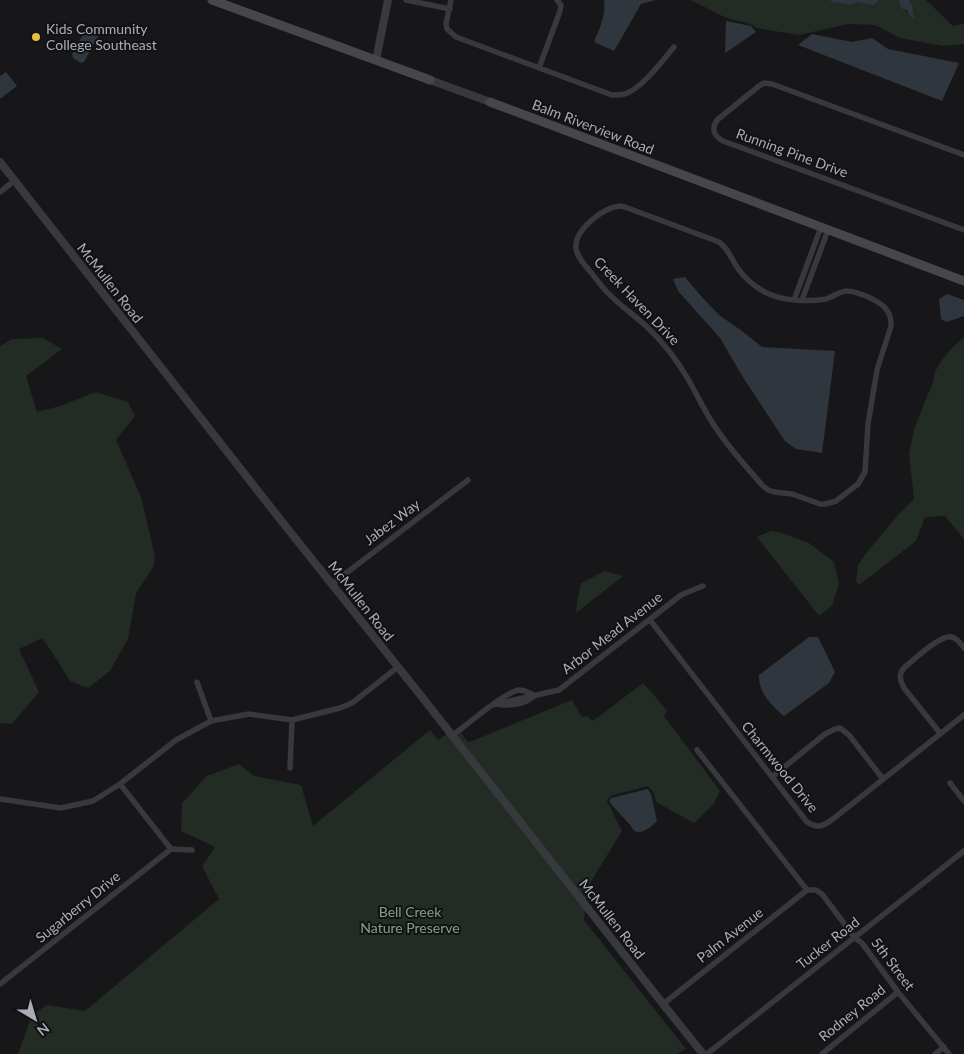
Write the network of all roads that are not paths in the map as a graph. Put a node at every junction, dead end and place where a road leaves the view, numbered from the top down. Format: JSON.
{"nodes":[{"id":1,"x":212,"y":0,"type":"edge"},
{"id":2,"x":388,"y":0,"type":"edge"},
{"id":3,"x":406,"y":0,"type":"edge"},
{"id":4,"x":450,"y":0,"type":"edge"},
{"id":5,"x":557,"y":0,"type":"edge"},
{"id":6,"x":450,"y":9,"type":"junction"},
{"id":7,"x":674,"y":47,"type":"dead end"},
{"id":8,"x":376,"y":60,"type":"junction"},
{"id":9,"x":539,"y":68,"type":"junction"},
{"id":10,"x":430,"y":80,"type":"joint"},
{"id":11,"x":490,"y":102,"type":"joint"},
{"id":12,"x":964,"y":155,"type":"edge"},
{"id":13,"x":0,"y":162,"type":"edge"},
{"id":14,"x":14,"y":181,"type":"junction"},
{"id":15,"x":0,"y":192,"type":"edge"},
{"id":16,"x":825,"y":228,"type":"junction"},
{"id":17,"x":964,"y":230,"type":"edge"},
{"id":18,"x":964,"y":280,"type":"edge"},
{"id":19,"x":794,"y":300,"type":"junction"},
{"id":20,"x":802,"y":300,"type":"junction"},
{"id":21,"x":468,"y":480,"type":"dead end"},
{"id":22,"x":332,"y":584,"type":"junction"},
{"id":23,"x":703,"y":586,"type":"dead end"},
{"id":24,"x":650,"y":620,"type":"junction"},
{"id":25,"x":964,"y":648,"type":"edge"},
{"id":26,"x":398,"y":667,"type":"junction"},
{"id":27,"x":197,"y":682,"type":"dead end"},
{"id":28,"x":534,"y":696,"type":"junction"},
{"id":29,"x":492,"y":705,"type":"junction"},
{"id":30,"x":964,"y":714,"type":"edge"},
{"id":31,"x":292,"y":720,"type":"junction"},
{"id":32,"x":211,"y":721,"type":"junction"},
{"id":33,"x":940,"y":733,"type":"junction"},
{"id":34,"x":452,"y":736,"type":"junction"},
{"id":35,"x":696,"y":750,"type":"dead end"},
{"id":36,"x":290,"y":768,"type":"dead end"},
{"id":37,"x":772,"y":777,"type":"junction"},
{"id":38,"x":883,"y":779,"type":"junction"},
{"id":39,"x":950,"y":783,"type":"dead end"},
{"id":40,"x":120,"y":784,"type":"junction"},
{"id":41,"x":0,"y":799,"type":"edge"},
{"id":42,"x":964,"y":801,"type":"edge"},
{"id":43,"x":171,"y":848,"type":"junction"},
{"id":44,"x":192,"y":850,"type":"dead end"},
{"id":45,"x":964,"y":851,"type":"edge"},
{"id":46,"x":807,"y":890,"type":"junction"},
{"id":47,"x":855,"y":938,"type":"junction"},
{"id":48,"x":0,"y":984,"type":"edge"},
{"id":49,"x":898,"y":992,"type":"junction"},
{"id":50,"x":663,"y":1004,"type":"junction"},
{"id":51,"x":944,"y":1047,"type":"junction"},
{"id":52,"x":705,"y":1054,"type":"edge"},
{"id":53,"x":822,"y":1054,"type":"edge"},
{"id":54,"x":935,"y":1054,"type":"edge"},
{"id":55,"x":949,"y":1054,"type":"edge"}],
"edges":[{"from":1,"to":8,"type":"main road","name":"Balm Riverview Road"},
{"from":2,"to":8,"type":"street"},
{"from":3,"to":6,"type":"street"},
{"from":4,"to":6,"type":"street"},
{"from":5,"to":9,"type":"street"},
{"from":6,"to":9,"type":"street"},
{"from":7,"to":9,"type":"street"},
{"from":8,"to":10,"type":"main road","name":"Balm Riverview Road"},
{"from":10,"to":11,"type":"street","name":"Balm Riverview Road"},
{"from":11,"to":16,"type":"main road","name":"Balm Riverview Road"},
{"from":12,"to":17,"type":"street","name":"Running Pine Drive"},
{"from":13,"to":14,"type":"street","name":"McMullen Road"},
{"from":14,"to":15,"type":"street"},
{"from":14,"to":22,"type":"street","name":"McMullen Road"},
{"from":16,"to":18,"type":"main road","name":"Balm Riverview Road"},
{"from":16,"to":19,"type":"street"},
{"from":16,"to":20,"type":"street"},
{"from":19,"to":20,"type":"street","name":"Creek Haven Drive"},
{"from":19,"to":20,"type":"street","name":"Creek Haven Drive"},
{"from":21,"to":22,"type":"street","name":"Jabez Way"},
{"from":22,"to":26,"type":"street","name":"McMullen Road"},
{"from":23,"to":24,"type":"street","name":"Arbor Mead Avenue"},
{"from":24,"to":28,"type":"street","name":"Arbor Mead Avenue"},
{"from":24,"to":37,"type":"street","name":"Charmwood Drive"},
{"from":25,"to":33,"type":"street"},
{"from":26,"to":31,"type":"street"},
{"from":26,"to":34,"type":"street","name":"McMullen Road"},
{"from":27,"to":32,"type":"street"},
{"from":28,"to":29,"type":"street","name":"Arbor Mead Avenue"},
{"from":28,"to":29,"type":"street","name":"Arbor Mead Avenue"},
{"from":29,"to":34,"type":"street","name":"Arbor Mead Avenue"},
{"from":30,"to":33,"type":"street","name":"Charmwood Drive"},
{"from":31,"to":32,"type":"street"},
{"from":31,"to":36,"type":"street"},
{"from":32,"to":40,"type":"street"},
{"from":33,"to":38,"type":"street","name":"Charmwood Drive"},
{"from":34,"to":50,"type":"street","name":"McMullen Road"},
{"from":35,"to":46,"type":"street"},
{"from":37,"to":38,"type":"street","name":"Charmwood Drive"},
{"from":37,"to":38,"type":"street"},
{"from":39,"to":42,"type":"street"},
{"from":40,"to":41,"type":"street"},
{"from":40,"to":43,"type":"street"},
{"from":43,"to":44,"type":"street"},
{"from":43,"to":48,"type":"street","name":"Sugarberry Drive"},
{"from":45,"to":47,"type":"street","name":"Tucker Road"},
{"from":46,"to":47,"type":"street","name":"5th Street"},
{"from":46,"to":50,"type":"street","name":"Palm Avenue"},
{"from":47,"to":49,"type":"street","name":"5th Street"},
{"from":47,"to":52,"type":"street","name":"Tucker Road"},
{"from":49,"to":51,"type":"street","name":"5th Street"},
{"from":49,"to":53,"type":"street","name":"Rodney Road"},
{"from":50,"to":52,"type":"street","name":"McMullen Road"},
{"from":51,"to":54,"type":"street"},
{"from":51,"to":55,"type":"street","name":"5th Street"}]}
